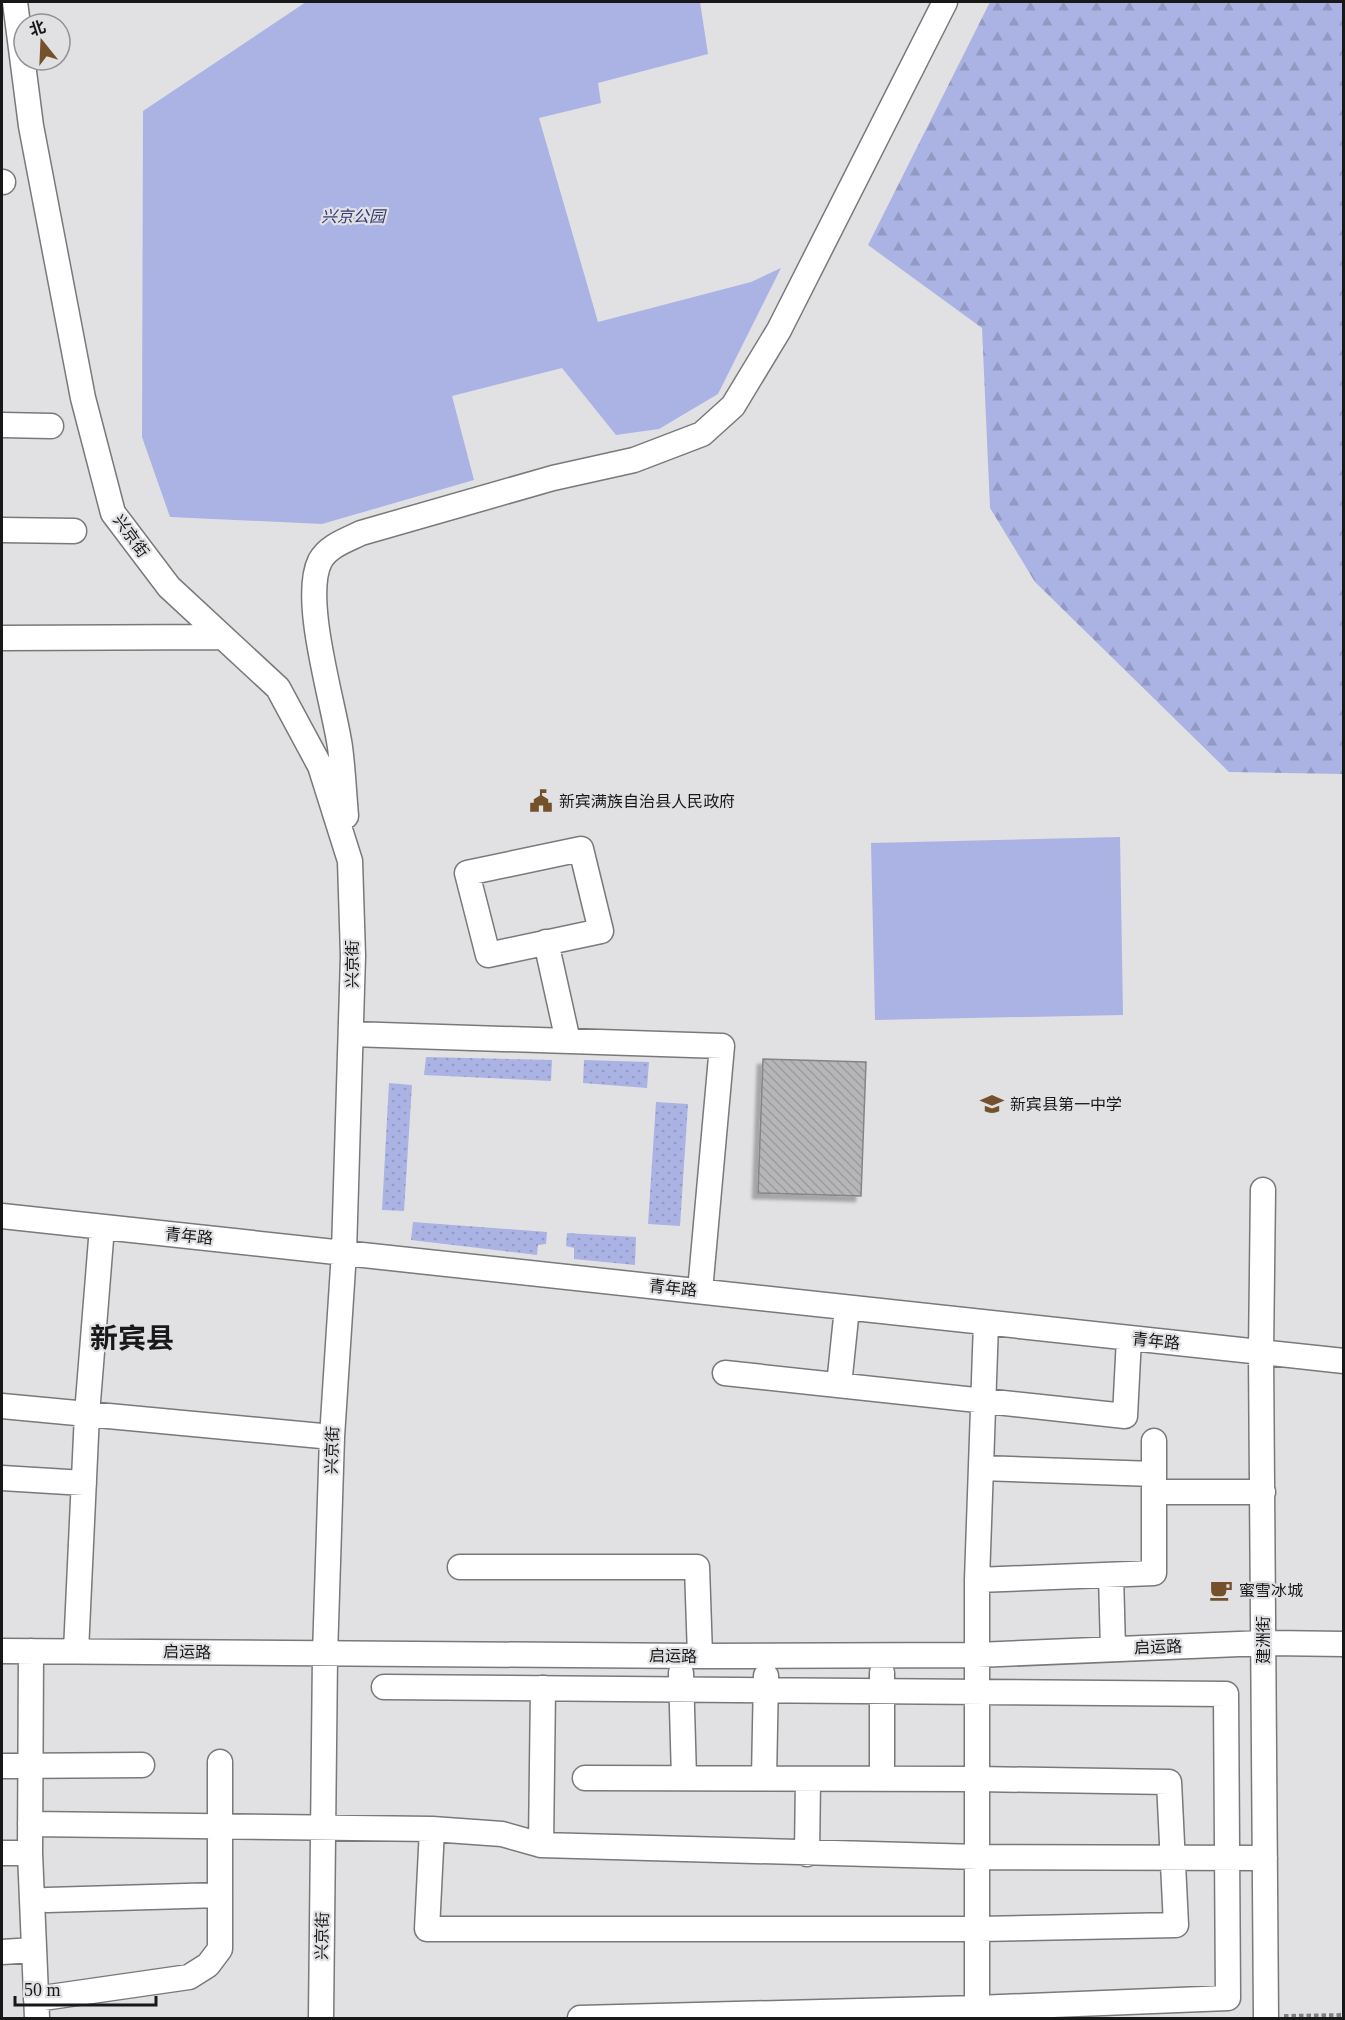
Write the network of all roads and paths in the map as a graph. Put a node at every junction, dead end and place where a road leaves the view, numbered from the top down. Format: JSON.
{"nodes":[{"id":1,"x":15,"y":2,"type":"edge"},
{"id":2,"x":945,"y":2,"type":"edge"},
{"id":3,"x":2,"y":425,"type":"edge"},
{"id":4,"x":51,"y":426,"type":"dead end"},
{"id":5,"x":2,"y":530,"type":"edge"},
{"id":6,"x":74,"y":531,"type":"dead end"},
{"id":7,"x":223,"y":637,"type":"junction"},
{"id":8,"x":2,"y":638,"type":"edge"},
{"id":9,"x":350,"y":861,"type":"junction"},
{"id":10,"x":546,"y":942,"type":"junction"},
{"id":11,"x":351,"y":1034,"type":"junction"},
{"id":12,"x":568,"y":1041,"type":"junction"},
{"id":13,"x":1263,"y":1190,"type":"dead end"},
{"id":14,"x":2,"y":1216,"type":"edge"},
{"id":15,"x":102,"y":1227,"type":"junction"},
{"id":16,"x":344,"y":1252,"type":"junction"},
{"id":17,"x":700,"y":1291,"type":"junction"},
{"id":18,"x":848,"y":1308,"type":"junction"},
{"id":19,"x":986,"y":1323,"type":"junction"},
{"id":20,"x":1129,"y":1338,"type":"junction"},
{"id":21,"x":1261,"y":1353,"type":"junction"},
{"id":22,"x":1344,"y":1361,"type":"edge"},
{"id":23,"x":725,"y":1373,"type":"dead end"},
{"id":24,"x":839,"y":1385,"type":"junction"},
{"id":25,"x":984,"y":1401,"type":"junction"},
{"id":26,"x":2,"y":1406,"type":"edge"},
{"id":27,"x":87,"y":1414,"type":"junction"},
{"id":28,"x":332,"y":1437,"type":"junction"},
{"id":29,"x":1154,"y":1441,"type":"dead end"},
{"id":30,"x":981,"y":1468,"type":"junction"},
{"id":31,"x":2,"y":1478,"type":"edge"},
{"id":32,"x":84,"y":1483,"type":"junction"},
{"id":33,"x":1154,"y":1483,"type":"junction"},
{"id":34,"x":1263,"y":1492,"type":"junction"},
{"id":35,"x":460,"y":1567,"type":"dead end"},
{"id":36,"x":1111,"y":1575,"type":"junction"},
{"id":37,"x":977,"y":1580,"type":"junction"},
{"id":38,"x":1263,"y":1643,"type":"junction"},
{"id":39,"x":1344,"y":1644,"type":"edge"},
{"id":40,"x":1113,"y":1649,"type":"junction"},
{"id":41,"x":2,"y":1651,"type":"edge"},
{"id":42,"x":31,"y":1651,"type":"junction"},
{"id":43,"x":76,"y":1651,"type":"junction"},
{"id":44,"x":326,"y":1655,"type":"junction"},
{"id":45,"x":882,"y":1655,"type":"junction"},
{"id":46,"x":977,"y":1655,"type":"junction"},
{"id":47,"x":690,"y":1656,"type":"junction"},
{"id":48,"x":766,"y":1656,"type":"junction"},
{"id":49,"x":384,"y":1687,"type":"dead end"},
{"id":50,"x":543,"y":1688,"type":"junction"},
{"id":51,"x":681,"y":1689,"type":"junction"},
{"id":52,"x":765,"y":1690,"type":"junction"},
{"id":53,"x":882,"y":1690,"type":"junction"},
{"id":54,"x":977,"y":1691,"type":"junction"},
{"id":55,"x":220,"y":1762,"type":"dead end"},
{"id":56,"x":142,"y":1765,"type":"dead end"},
{"id":57,"x":2,"y":1766,"type":"edge"},
{"id":58,"x":30,"y":1766,"type":"junction"},
{"id":59,"x":585,"y":1778,"type":"dead end"},
{"id":60,"x":684,"y":1778,"type":"junction"},
{"id":61,"x":764,"y":1778,"type":"junction"},
{"id":62,"x":808,"y":1779,"type":"junction"},
{"id":63,"x":882,"y":1779,"type":"junction"},
{"id":64,"x":977,"y":1779,"type":"junction"},
{"id":65,"x":30,"y":1824,"type":"junction"},
{"id":66,"x":220,"y":1826,"type":"junction"},
{"id":67,"x":323,"y":1827,"type":"junction"},
{"id":68,"x":432,"y":1829,"type":"junction"},
{"id":69,"x":541,"y":1845,"type":"junction"},
{"id":70,"x":30,"y":1852,"type":"junction"},
{"id":71,"x":2,"y":1853,"type":"edge"},
{"id":72,"x":807,"y":1854,"type":"junction"},
{"id":73,"x":978,"y":1857,"type":"junction"},
{"id":74,"x":1173,"y":1857,"type":"junction"},
{"id":75,"x":1265,"y":1858,"type":"junction"},
{"id":76,"x":1227,"y":1859,"type":"junction"},
{"id":77,"x":220,"y":1895,"type":"junction"},
{"id":78,"x":47,"y":1900,"type":"dead end"},
{"id":79,"x":979,"y":1929,"type":"junction"},
{"id":80,"x":33,"y":1950,"type":"junction"},
{"id":81,"x":2,"y":1952,"type":"edge"},
{"id":82,"x":977,"y":2008,"type":"junction"},
{"id":83,"x":36,"y":2009,"type":"edge"},
{"id":84,"x":1306,"y":2015,"type":"dead end"},
{"id":85,"x":1344,"y":2015,"type":"edge"},
{"id":86,"x":321,"y":2019,"type":"edge"},
{"id":87,"x":580,"y":2019,"type":"edge"},
{"id":88,"x":1266,"y":2019,"type":"edge"}],
"edges":[{"from":1,"to":7,"type":"street","name":"兴京街"},
{"from":2,"to":9,"type":"street"},
{"from":3,"to":4,"type":"street"},
{"from":5,"to":6,"type":"street"},
{"from":7,"to":8,"type":"street"},
{"from":7,"to":9,"type":"street","name":"兴京街"},
{"from":9,"to":11,"type":"street","name":"兴京街"},
{"from":10,"to":10,"type":"street"},
{"from":10,"to":12,"type":"street"},
{"from":11,"to":12,"type":"street"},
{"from":11,"to":16,"type":"street","name":"兴京街"},
{"from":12,"to":17,"type":"street"},
{"from":13,"to":21,"type":"street","name":"建洲街"},
{"from":14,"to":15,"type":"street","name":"青年路"},
{"from":15,"to":16,"type":"street","name":"青年路"},
{"from":15,"to":27,"type":"street"},
{"from":16,"to":17,"type":"street","name":"青年路"},
{"from":16,"to":28,"type":"street","name":"兴京街"},
{"from":17,"to":18,"type":"street","name":"青年路"},
{"from":18,"to":19,"type":"street","name":"青年路"},
{"from":18,"to":24,"type":"street"},
{"from":19,"to":20,"type":"street","name":"青年路"},
{"from":19,"to":25,"type":"street"},
{"from":20,"to":21,"type":"street","name":"青年路"},
{"from":20,"to":25,"type":"street"},
{"from":21,"to":22,"type":"street","name":"青年路"},
{"from":21,"to":34,"type":"street","name":"建洲街"},
{"from":23,"to":24,"type":"street"},
{"from":24,"to":25,"type":"street"},
{"from":25,"to":30,"type":"street"},
{"from":26,"to":27,"type":"street"},
{"from":27,"to":28,"type":"street"},
{"from":27,"to":32,"type":"street"},
{"from":28,"to":44,"type":"street","name":"兴京街"},
{"from":29,"to":33,"type":"street"},
{"from":30,"to":33,"type":"street"},
{"from":30,"to":37,"type":"street"},
{"from":31,"to":32,"type":"street"},
{"from":32,"to":43,"type":"street"},
{"from":33,"to":34,"type":"street"},
{"from":33,"to":36,"type":"street"},
{"from":34,"to":38,"type":"street","name":"建洲街"},
{"from":35,"to":47,"type":"street"},
{"from":36,"to":37,"type":"street"},
{"from":36,"to":40,"type":"street"},
{"from":37,"to":46,"type":"street"},
{"from":38,"to":39,"type":"street","name":"启运路"},
{"from":38,"to":40,"type":"street","name":"启运路"},
{"from":38,"to":75,"type":"street","name":"建洲街"},
{"from":40,"to":46,"type":"street","name":"启运路"},
{"from":41,"to":42,"type":"street","name":"启运路"},
{"from":42,"to":43,"type":"street","name":"启运路"},
{"from":42,"to":58,"type":"street"},
{"from":43,"to":44,"type":"street","name":"启运路"},
{"from":44,"to":47,"type":"street","name":"启运路"},
{"from":44,"to":67,"type":"street","name":"兴京街"},
{"from":45,"to":46,"type":"street","name":"启运路"},
{"from":45,"to":48,"type":"street","name":"启运路"},
{"from":45,"to":53,"type":"street"},
{"from":46,"to":54,"type":"street"},
{"from":47,"to":48,"type":"street","name":"启运路"},
{"from":47,"to":51,"type":"street"},
{"from":48,"to":52,"type":"street"},
{"from":49,"to":50,"type":"street"},
{"from":50,"to":51,"type":"street"},
{"from":50,"to":69,"type":"street"},
{"from":51,"to":52,"type":"street"},
{"from":51,"to":60,"type":"street"},
{"from":52,"to":53,"type":"street"},
{"from":52,"to":61,"type":"street"},
{"from":53,"to":54,"type":"street"},
{"from":53,"to":63,"type":"street"},
{"from":54,"to":64,"type":"street"},
{"from":54,"to":76,"type":"street"},
{"from":55,"to":66,"type":"street"},
{"from":56,"to":58,"type":"street"},
{"from":57,"to":58,"type":"street"},
{"from":58,"to":65,"type":"street"},
{"from":59,"to":60,"type":"street"},
{"from":60,"to":61,"type":"street"},
{"from":61,"to":62,"type":"street"},
{"from":62,"to":63,"type":"street"},
{"from":62,"to":72,"type":"street"},
{"from":63,"to":64,"type":"street"},
{"from":64,"to":73,"type":"street"},
{"from":64,"to":74,"type":"street"},
{"from":65,"to":66,"type":"street"},
{"from":65,"to":70,"type":"street"},
{"from":66,"to":67,"type":"street"},
{"from":66,"to":77,"type":"street"},
{"from":67,"to":68,"type":"street"},
{"from":67,"to":86,"type":"street","name":"兴京街"},
{"from":68,"to":69,"type":"street"},
{"from":68,"to":79,"type":"street"},
{"from":69,"to":72,"type":"street"},
{"from":70,"to":71,"type":"street"},
{"from":70,"to":80,"type":"street"},
{"from":72,"to":73,"type":"street"},
{"from":73,"to":74,"type":"street"},
{"from":73,"to":79,"type":"street"},
{"from":74,"to":76,"type":"street"},
{"from":74,"to":79,"type":"street"},
{"from":75,"to":76,"type":"street"},
{"from":75,"to":88,"type":"street","name":"建洲街"},
{"from":76,"to":82,"type":"street"},
{"from":77,"to":78,"type":"street"},
{"from":77,"to":83,"type":"street"},
{"from":79,"to":82,"type":"street"},
{"from":80,"to":81,"type":"street"},
{"from":80,"to":83,"type":"street"},
{"from":82,"to":87,"type":"street"},
{"from":84,"to":85,"type":"path"}]}
